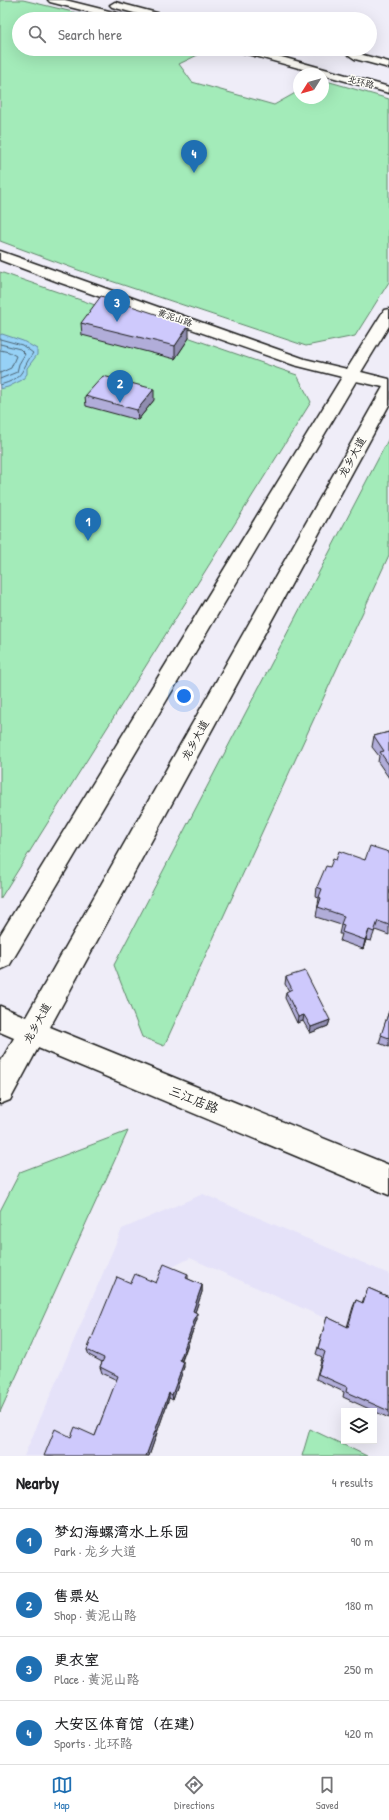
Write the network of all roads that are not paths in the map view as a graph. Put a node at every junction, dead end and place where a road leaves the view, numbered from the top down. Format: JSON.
{"nodes":[{"id":1,"x":53,"y":0,"type":"edge"},
{"id":2,"x":94,"y":0,"type":"edge"},
{"id":3,"x":101,"y":12,"type":"edge"},
{"id":4,"x":141,"y":12,"type":"edge"},
{"id":5,"x":266,"y":56,"type":"edge"},
{"id":6,"x":305,"y":56,"type":"edge"},
{"id":7,"x":357,"y":56,"type":"edge"},
{"id":8,"x":389,"y":65,"type":"edge"},
{"id":9,"x":360,"y":71,"type":"dead end"},
{"id":10,"x":389,"y":90,"type":"edge"},
{"id":11,"x":0,"y":255,"type":"edge"},
{"id":12,"x":389,"y":313,"type":"edge"},
{"id":13,"x":351,"y":376,"type":"junction"},
{"id":14,"x":389,"y":384,"type":"edge"},
{"id":15,"x":389,"y":390,"type":"edge"},
{"id":16,"x":0,"y":958,"type":"edge"},
{"id":17,"x":0,"y":1019,"type":"edge"},
{"id":18,"x":32,"y":1032,"type":"junction"},
{"id":19,"x":0,"y":1090,"type":"edge"},
{"id":20,"x":389,"y":1180,"type":"edge"}],
"edges":[{"from":1,"to":3,"type":"main road"},
{"from":2,"to":4,"type":"main road"},
{"from":5,"to":10,"type":"main road","name":"北环路"},
{"from":6,"to":9,"type":"main road","name":"北环路"},
{"from":7,"to":8,"type":"main road"},
{"from":11,"to":13,"type":"main road","name":"黄泥山路"},
{"from":12,"to":13,"type":"main road"},
{"from":13,"to":14,"type":"main road","name":"黄泥山路"},
{"from":13,"to":16,"type":"main road"},
{"from":15,"to":18,"type":"main road","name":"龙乡大道"},
{"from":17,"to":18,"type":"main road","name":"三江店路"},
{"from":18,"to":19,"type":"main road","name":"龙乡大道"},
{"from":18,"to":20,"type":"main road","name":"三江店路"}]}
